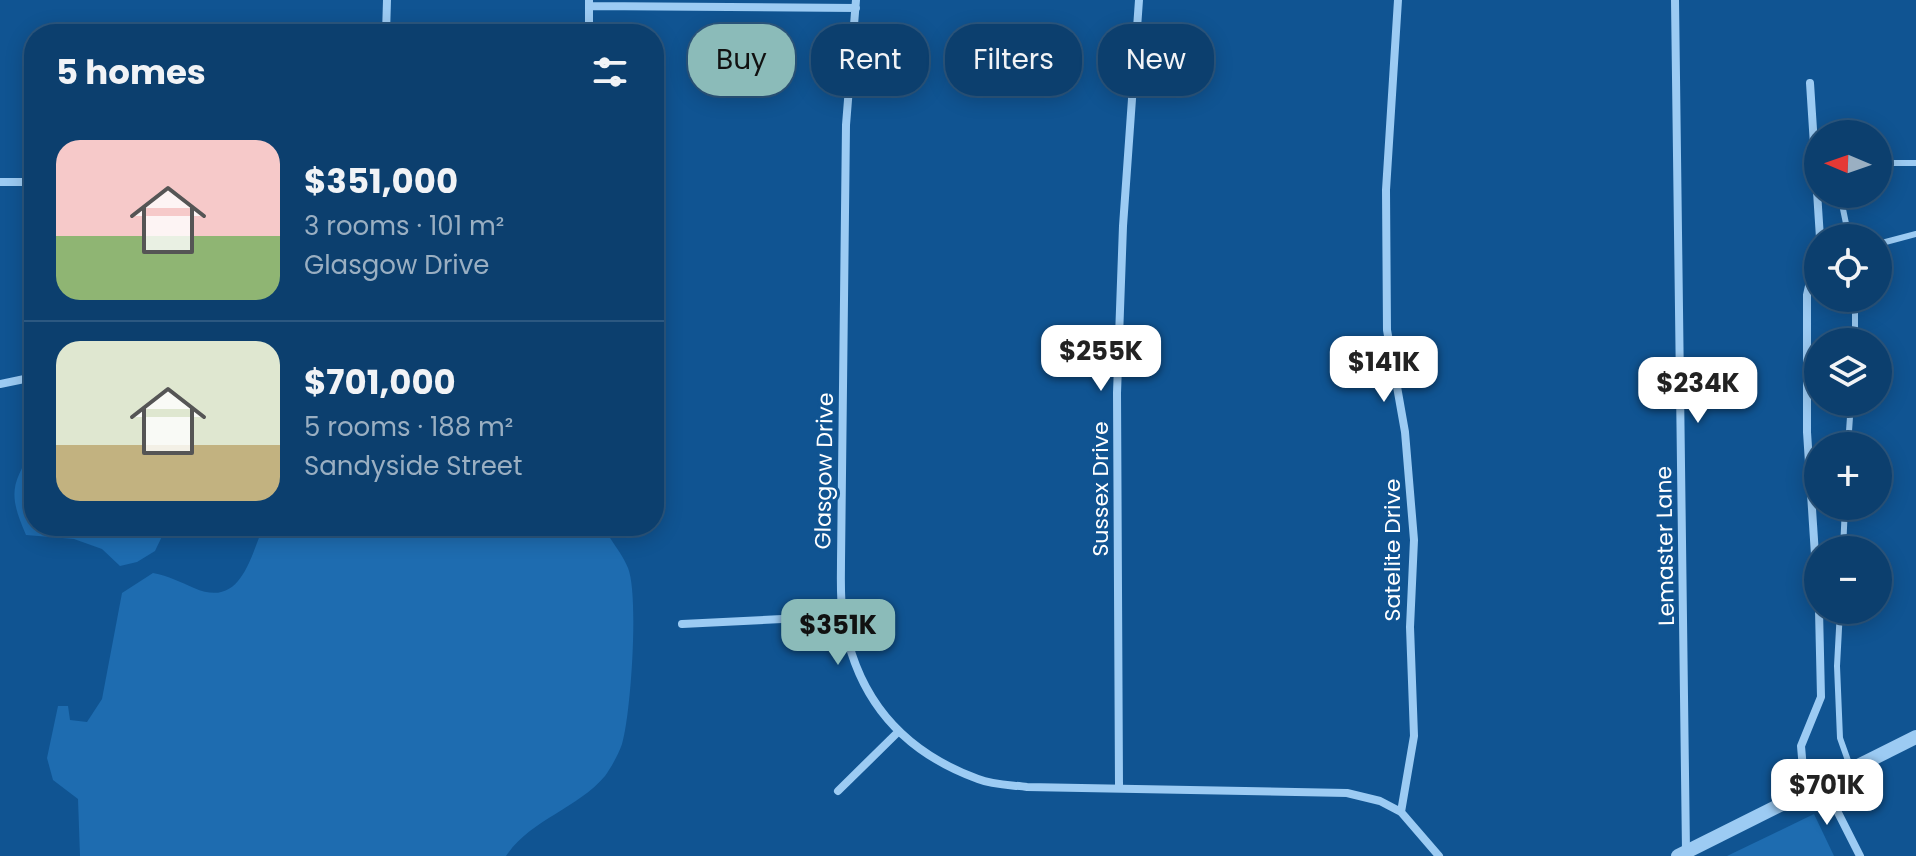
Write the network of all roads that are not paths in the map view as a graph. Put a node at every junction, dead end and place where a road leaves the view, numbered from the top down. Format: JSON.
{"nodes":[{"id":1,"x":387,"y":0,"type":"edge"},
{"id":2,"x":1139,"y":0,"type":"edge"},
{"id":3,"x":1398,"y":0,"type":"edge"},
{"id":4,"x":1675,"y":0,"type":"edge"},
{"id":5,"x":589,"y":3,"type":"edge"},
{"id":6,"x":856,"y":4,"type":"edge"},
{"id":7,"x":386,"y":24,"type":"edge"},
{"id":8,"x":589,"y":24,"type":"edge"},
{"id":9,"x":1810,"y":83,"type":"dead end"},
{"id":10,"x":1892,"y":163,"type":"edge"},
{"id":11,"x":1916,"y":163,"type":"edge"},
{"id":12,"x":0,"y":182,"type":"edge"},
{"id":13,"x":24,"y":182,"type":"edge"},
{"id":14,"x":1819,"y":224,"type":"edge"},
{"id":15,"x":1916,"y":234,"type":"edge"},
{"id":16,"x":1892,"y":240,"type":"edge"},
{"id":17,"x":1807,"y":312,"type":"edge"},
{"id":18,"x":24,"y":379,"type":"edge"},
{"id":19,"x":0,"y":384,"type":"edge"},
{"id":20,"x":1814,"y":536,"type":"edge"},
{"id":21,"x":842,"y":616,"type":"junction"},
{"id":22,"x":682,"y":624,"type":"dead end"},
{"id":23,"x":1819,"y":624,"type":"edge"},
{"id":24,"x":1839,"y":624,"type":"edge"},
{"id":25,"x":899,"y":731,"type":"junction"},
{"id":26,"x":1916,"y":737,"type":"edge"},
{"id":27,"x":1851,"y":769,"type":"junction"},
{"id":28,"x":1823,"y":783,"type":"junction"},
{"id":29,"x":1119,"y":787,"type":"junction"},
{"id":30,"x":838,"y":791,"type":"dead end"},
{"id":31,"x":1805,"y":792,"type":"junction"},
{"id":32,"x":1401,"y":812,"type":"junction"},
{"id":33,"x":1682,"y":854,"type":"edge"},
{"id":34,"x":1439,"y":856,"type":"edge"},
{"id":35,"x":1860,"y":856,"type":"edge"}],
"edges":[{"from":1,"to":7,"type":"street"},
{"from":2,"to":29,"type":"street","name":"Sussex Drive"},
{"from":3,"to":32,"type":"street","name":"Satelite Drive"},
{"from":4,"to":33,"type":"street","name":"Lemaster Lane"},
{"from":5,"to":6,"type":"street"},
{"from":5,"to":8,"type":"street"},
{"from":6,"to":21,"type":"street","name":"Glasgow Drive"},
{"from":9,"to":14,"type":"street"},
{"from":10,"to":11,"type":"lane"},
{"from":12,"to":13,"type":"street"},
{"from":15,"to":16,"type":"lane"},
{"from":17,"to":20,"type":"street"},
{"from":18,"to":19,"type":"street"},
{"from":21,"to":22,"type":"street"},
{"from":21,"to":25,"type":"street","name":"Glasgow Drive"},
{"from":23,"to":31,"type":"street"},
{"from":24,"to":27,"type":"lane"},
{"from":25,"to":29,"type":"street","name":"Glasgow Drive"},
{"from":25,"to":30,"type":"street"},
{"from":26,"to":27,"type":"street"},
{"from":27,"to":28,"type":"street"},
{"from":28,"to":31,"type":"street"},
{"from":28,"to":35,"type":"street"},
{"from":29,"to":32,"type":"street","name":"Glasgow Drive"},
{"from":31,"to":33,"type":"street"},
{"from":32,"to":34,"type":"street","name":"Glasgow Drive"}]}
